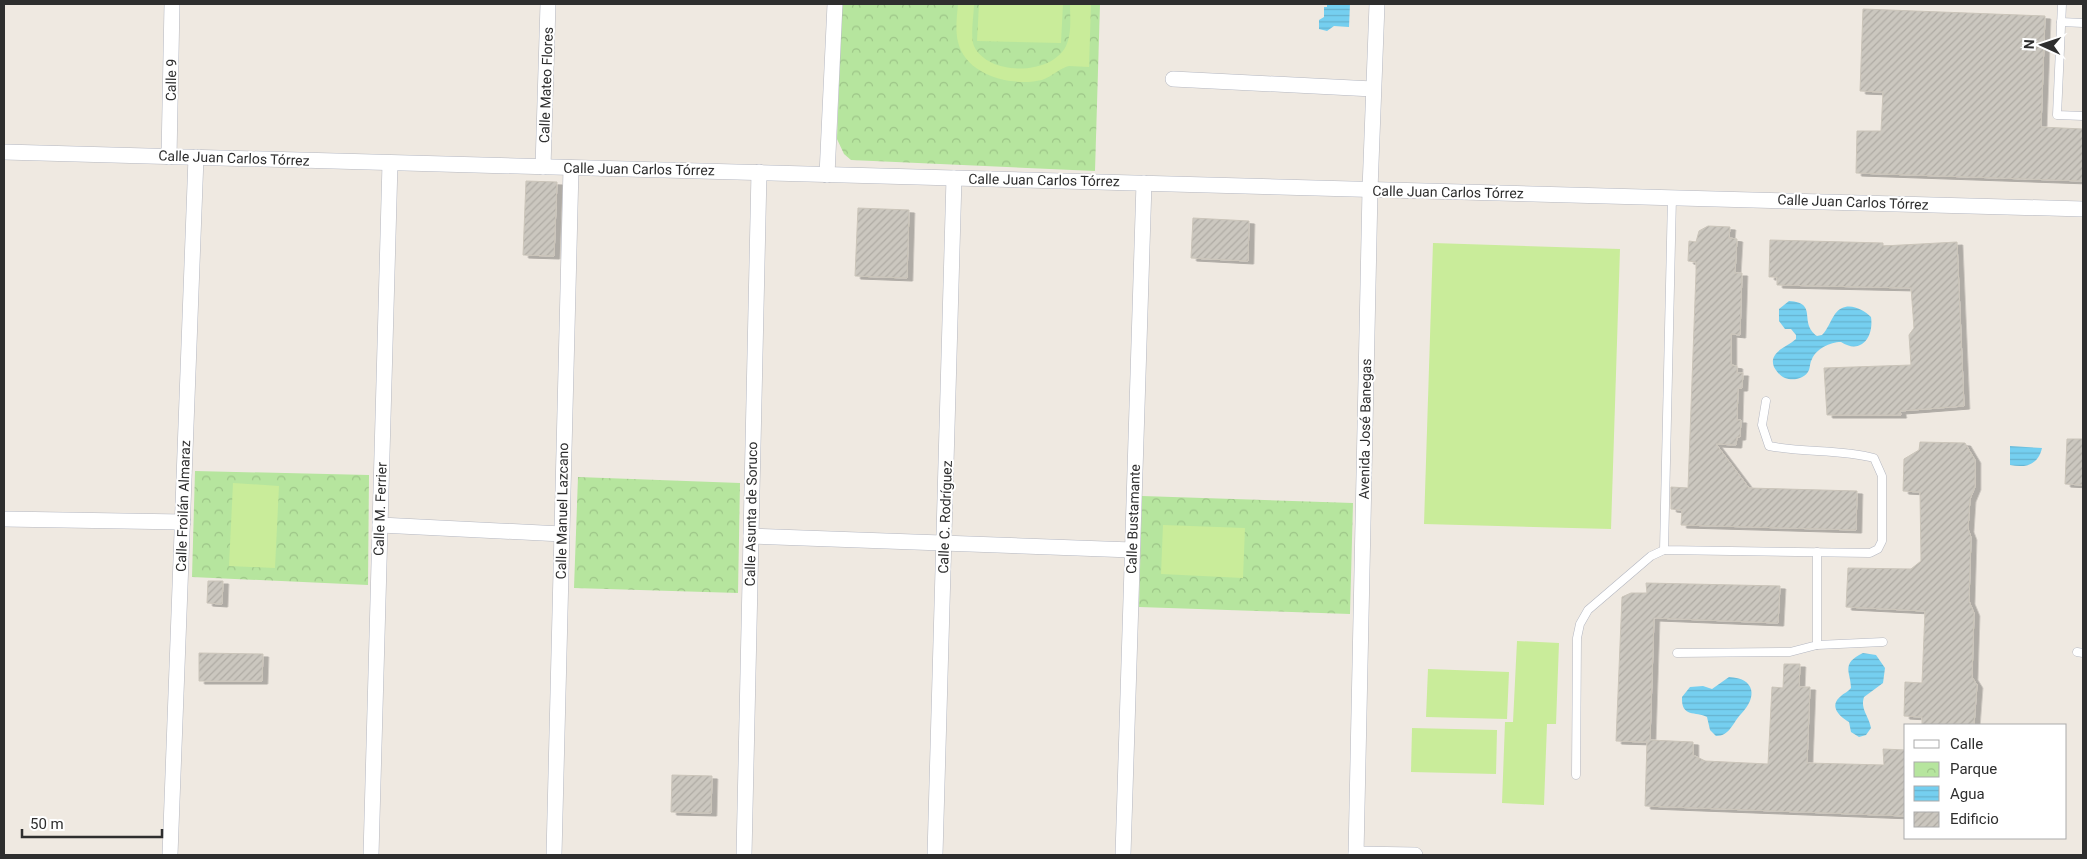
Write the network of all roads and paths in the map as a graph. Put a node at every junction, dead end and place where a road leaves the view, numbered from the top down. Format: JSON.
{"nodes":[{"id":1,"x":172,"y":4,"type":"edge"},
{"id":2,"x":548,"y":4,"type":"edge"},
{"id":3,"x":835,"y":4,"type":"edge"},
{"id":4,"x":1376,"y":4,"type":"edge"},
{"id":5,"x":2057,"y":4,"type":"edge"},
{"id":6,"x":2062,"y":4,"type":"edge"},
{"id":7,"x":2062,"y":22,"type":"junction"},
{"id":8,"x":2083,"y":23,"type":"edge"},
{"id":9,"x":1173,"y":79,"type":"dead end"},
{"id":10,"x":1374,"y":89,"type":"junction"},
{"id":11,"x":2083,"y":116,"type":"edge"},
{"id":12,"x":4,"y":152,"type":"edge"},
{"id":13,"x":169,"y":157,"type":"junction"},
{"id":14,"x":196,"y":158,"type":"junction"},
{"id":15,"x":390,"y":163,"type":"junction"},
{"id":16,"x":543,"y":167,"type":"junction"},
{"id":17,"x":571,"y":168,"type":"junction"},
{"id":18,"x":759,"y":172,"type":"junction"},
{"id":19,"x":827,"y":174,"type":"junction"},
{"id":20,"x":954,"y":178,"type":"junction"},
{"id":21,"x":1144,"y":183,"type":"junction"},
{"id":22,"x":1370,"y":190,"type":"junction"},
{"id":23,"x":1672,"y":197,"type":"junction"},
{"id":24,"x":2083,"y":209,"type":"edge"},
{"id":25,"x":1766,"y":401,"type":"dead end"},
{"id":26,"x":4,"y":518,"type":"edge"},
{"id":27,"x":183,"y":522,"type":"junction"},
{"id":28,"x":380,"y":525,"type":"junction"},
{"id":29,"x":562,"y":534,"type":"junction"},
{"id":30,"x":751,"y":536,"type":"junction"},
{"id":31,"x":944,"y":543,"type":"junction"},
{"id":32,"x":1132,"y":550,"type":"junction"},
{"id":33,"x":1664,"y":550,"type":"junction"},
{"id":34,"x":1817,"y":552,"type":"junction"},
{"id":35,"x":1883,"y":642,"type":"dead end"},
{"id":36,"x":1817,"y":645,"type":"junction"},
{"id":37,"x":1677,"y":653,"type":"dead end"},
{"id":38,"x":1576,"y":775,"type":"dead end"},
{"id":39,"x":1356,"y":854,"type":"edge"},
{"id":40,"x":170,"y":855,"type":"edge"},
{"id":41,"x":371,"y":855,"type":"edge"},
{"id":42,"x":554,"y":855,"type":"edge"},
{"id":43,"x":744,"y":855,"type":"edge"},
{"id":44,"x":935,"y":855,"type":"edge"},
{"id":45,"x":1123,"y":855,"type":"edge"},
{"id":46,"x":1415,"y":855,"type":"edge"}],
"edges":[{"from":1,"to":13,"type":"street","name":"Calle 9"},
{"from":2,"to":16,"type":"street","name":"Calle Mateo Flores"},
{"from":3,"to":19,"type":"street"},
{"from":4,"to":10,"type":"street","name":"Avenida José Banegas"},
{"from":5,"to":6,"type":"lane"},
{"from":6,"to":7,"type":"lane"},
{"from":7,"to":8,"type":"lane"},
{"from":7,"to":11,"type":"lane"},
{"from":9,"to":10,"type":"street"},
{"from":10,"to":22,"type":"street","name":"Avenida José Banegas"},
{"from":12,"to":13,"type":"street","name":"Calle Juan Carlos Tórrez"},
{"from":13,"to":14,"type":"street","name":"Calle Juan Carlos Tórrez"},
{"from":14,"to":15,"type":"street","name":"Calle Juan Carlos Tórrez"},
{"from":14,"to":27,"type":"street","name":"Calle Froilán Almaraz"},
{"from":15,"to":16,"type":"street","name":"Calle Juan Carlos Tórrez"},
{"from":15,"to":28,"type":"street","name":"Calle M. Ferrier"},
{"from":16,"to":17,"type":"street","name":"Calle Juan Carlos Tórrez"},
{"from":17,"to":18,"type":"street","name":"Calle Juan Carlos Tórrez"},
{"from":17,"to":29,"type":"street","name":"Calle Manuel Lazcano"},
{"from":18,"to":19,"type":"street","name":"Calle Juan Carlos Tórrez"},
{"from":18,"to":30,"type":"street","name":"Calle Asunta de Soruco"},
{"from":19,"to":20,"type":"street","name":"Calle Juan Carlos Tórrez"},
{"from":20,"to":21,"type":"street","name":"Calle Juan Carlos Tórrez"},
{"from":20,"to":31,"type":"street","name":"Calle C. Rodríguez"},
{"from":21,"to":22,"type":"street","name":"Calle Juan Carlos Tórrez"},
{"from":21,"to":32,"type":"street","name":"Calle Bustamante"},
{"from":22,"to":23,"type":"street","name":"Calle Juan Carlos Tórrez"},
{"from":22,"to":39,"type":"street","name":"Avenida José Banegas"},
{"from":23,"to":24,"type":"street","name":"Calle Juan Carlos Tórrez"},
{"from":23,"to":33,"type":"lane"},
{"from":25,"to":34,"type":"lane"},
{"from":26,"to":27,"type":"street"},
{"from":27,"to":40,"type":"street","name":"Calle Froilán Almaraz"},
{"from":28,"to":29,"type":"street"},
{"from":28,"to":41,"type":"street","name":"Calle M. Ferrier"},
{"from":29,"to":42,"type":"street","name":"Calle Manuel Lazcano"},
{"from":30,"to":31,"type":"street"},
{"from":30,"to":43,"type":"street","name":"Calle Asunta de Soruco"},
{"from":31,"to":32,"type":"street"},
{"from":31,"to":44,"type":"street","name":"Calle C. Rodríguez"},
{"from":32,"to":45,"type":"street","name":"Calle Bustamante"},
{"from":33,"to":34,"type":"lane"},
{"from":33,"to":38,"type":"lane"},
{"from":34,"to":36,"type":"lane"},
{"from":35,"to":36,"type":"lane"},
{"from":36,"to":37,"type":"lane"},
{"from":39,"to":46,"type":"street"}]}
